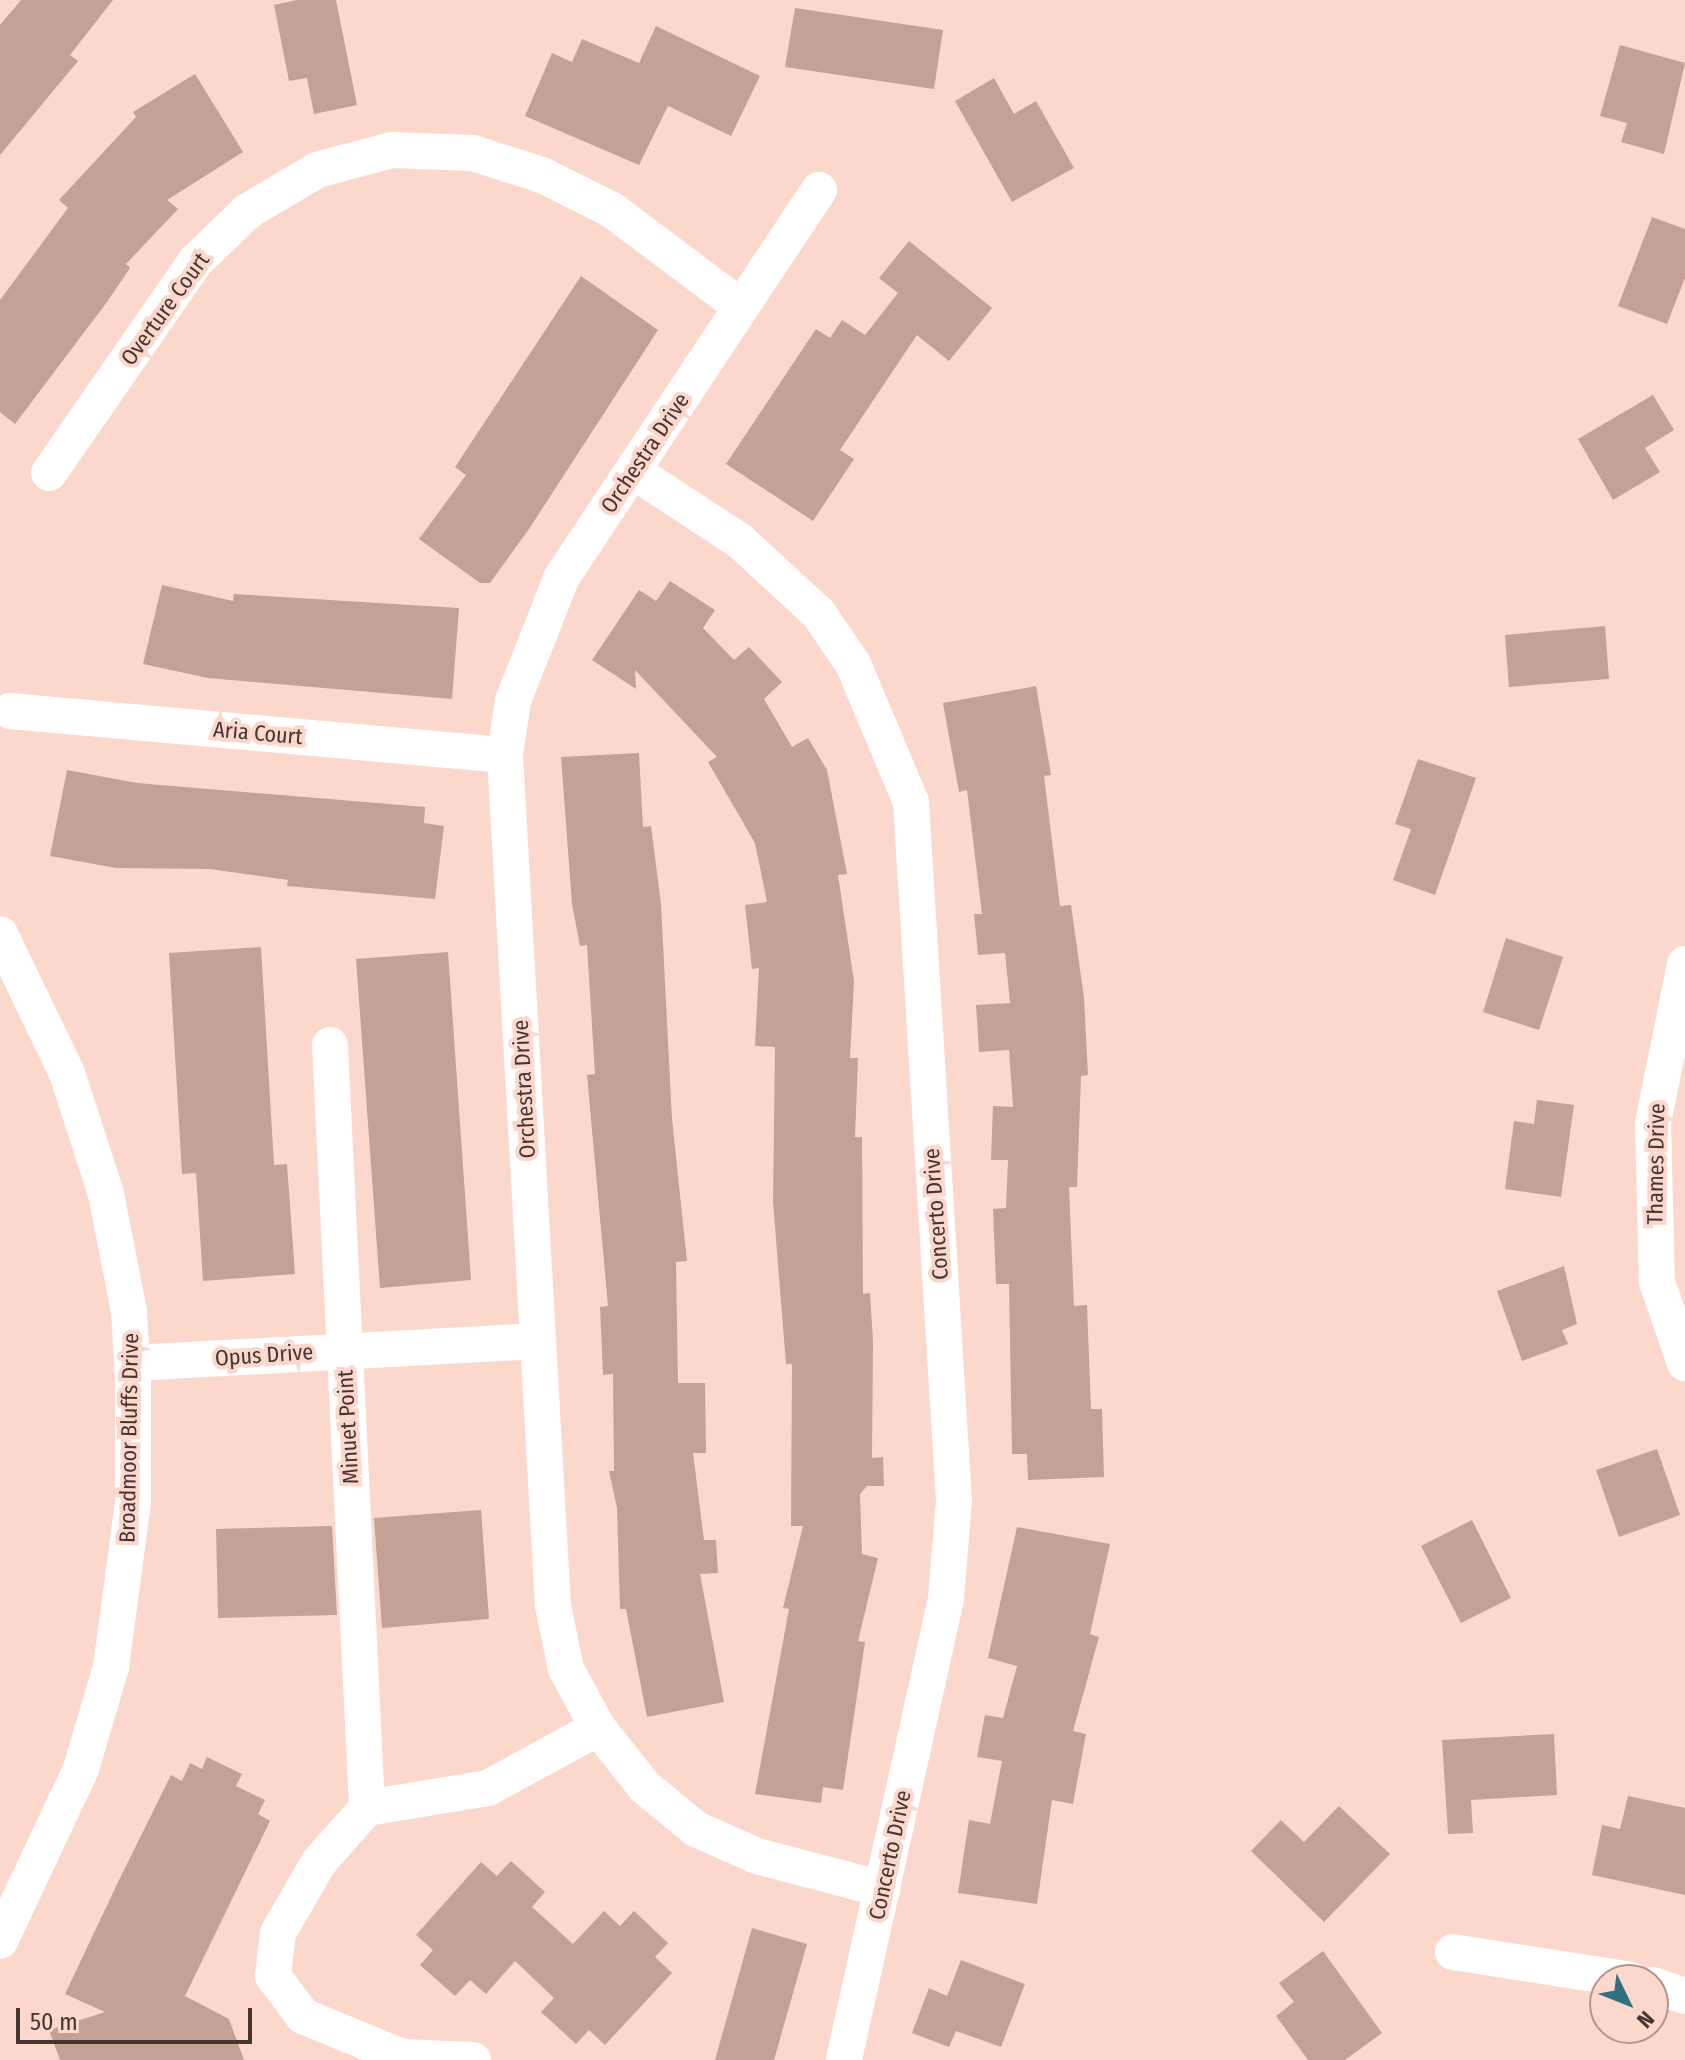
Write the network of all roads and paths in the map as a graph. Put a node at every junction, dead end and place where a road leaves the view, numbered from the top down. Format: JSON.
{"nodes":[{"id":1,"x":819,"y":190,"type":"dead end"},
{"id":2,"x":741,"y":307,"type":"junction"},
{"id":3,"x":633,"y":471,"type":"junction"},
{"id":4,"x":49,"y":473,"type":"dead end"},
{"id":5,"x":10,"y":711,"type":"dead end"},
{"id":6,"x":505,"y":755,"type":"junction"},
{"id":7,"x":0,"y":934,"type":"edge"},
{"id":8,"x":1685,"y":964,"type":"edge"},
{"id":9,"x":330,"y":1045,"type":"dead end"},
{"id":10,"x":538,"y":1341,"type":"junction"},
{"id":11,"x":345,"y":1349,"type":"junction"},
{"id":12,"x":133,"y":1363,"type":"junction"},
{"id":13,"x":1685,"y":1363,"type":"edge"},
{"id":14,"x":598,"y":1728,"type":"junction"},
{"id":15,"x":367,"y":1808,"type":"junction"},
{"id":16,"x":883,"y":1889,"type":"junction"},
{"id":17,"x":0,"y":1941,"type":"edge"},
{"id":18,"x":1453,"y":1952,"type":"dead end"},
{"id":19,"x":1589,"y":1973,"type":"edge"},
{"id":20,"x":473,"y":2060,"type":"edge"},
{"id":21,"x":844,"y":2060,"type":"edge"}],
"edges":[{"from":1,"to":2,"type":"street","name":"Orchestra Drive"},
{"from":2,"to":3,"type":"street","name":"Orchestra Drive"},
{"from":2,"to":4,"type":"street","name":"Overture Court"},
{"from":3,"to":6,"type":"street","name":"Orchestra Drive"},
{"from":3,"to":16,"type":"street","name":"Concerto Drive"},
{"from":5,"to":6,"type":"street","name":"Aria Court"},
{"from":6,"to":10,"type":"street","name":"Orchestra Drive"},
{"from":7,"to":12,"type":"street","name":"Broadmoor Bluffs Drive"},
{"from":8,"to":13,"type":"street","name":"Thames Drive"},
{"from":9,"to":11,"type":"street","name":"Minuet Point"},
{"from":10,"to":11,"type":"street","name":"Opus Drive"},
{"from":10,"to":14,"type":"street","name":"Orchestra Drive"},
{"from":11,"to":12,"type":"street","name":"Opus Drive"},
{"from":11,"to":15,"type":"street","name":"Minuet Point"},
{"from":12,"to":17,"type":"street","name":"Broadmoor Bluffs Drive"},
{"from":14,"to":15,"type":"street"},
{"from":14,"to":16,"type":"street","name":"Orchestra Drive"},
{"from":15,"to":20,"type":"street"},
{"from":16,"to":21,"type":"street","name":"Concerto Drive"},
{"from":18,"to":19,"type":"street"}]}
